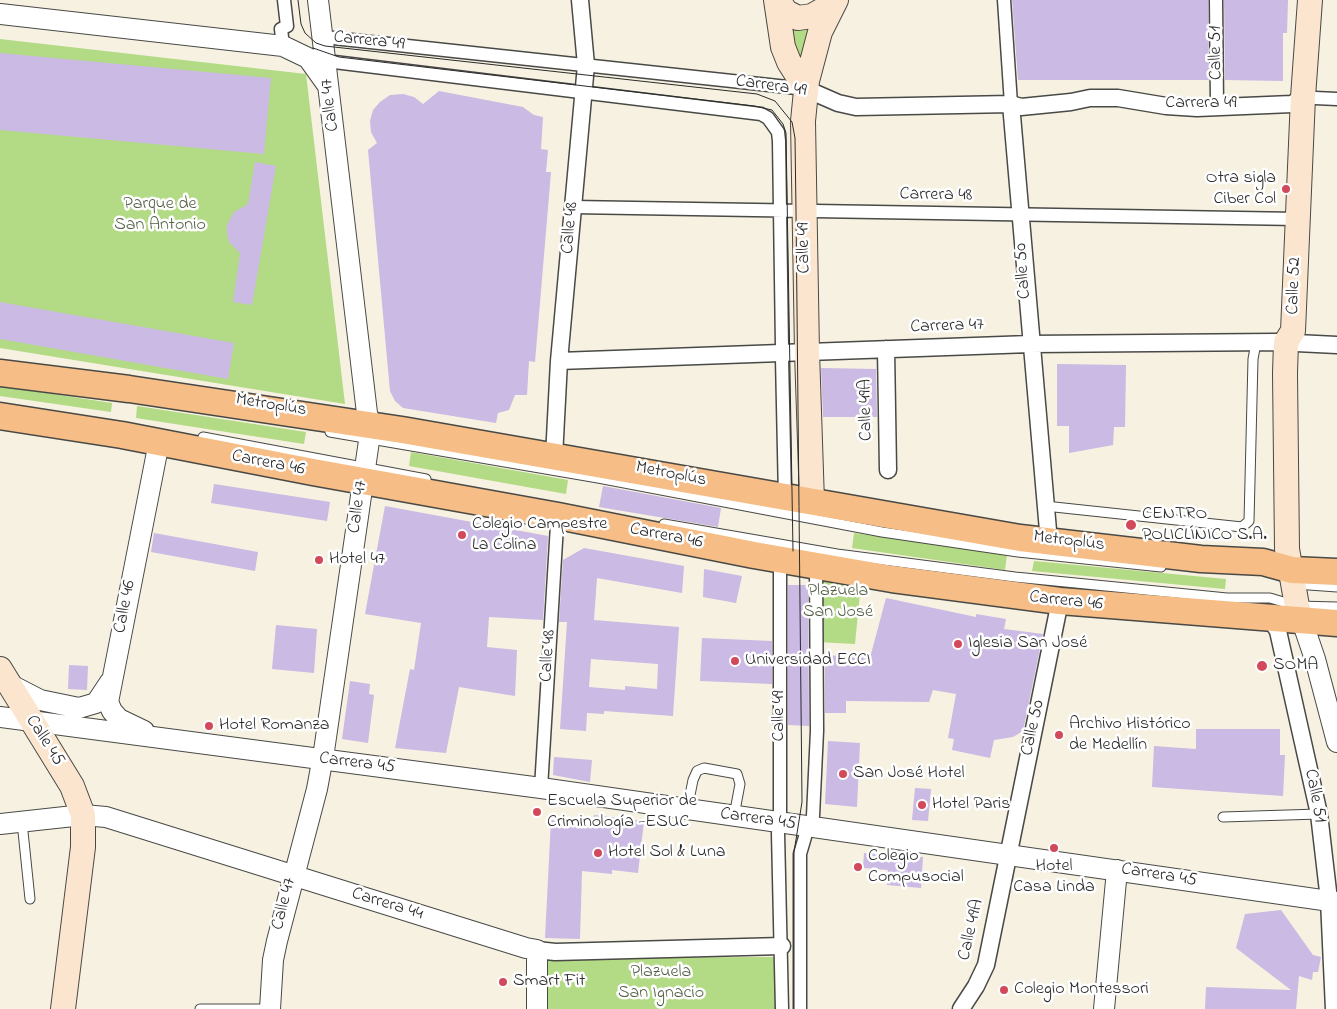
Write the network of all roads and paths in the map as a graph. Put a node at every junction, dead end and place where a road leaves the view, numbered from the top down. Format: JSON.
{"nodes":[{"id":1,"x":284,"y":0,"type":"edge"},
{"id":2,"x":318,"y":0,"type":"edge"},
{"id":3,"x":580,"y":0,"type":"edge"},
{"id":4,"x":777,"y":0,"type":"edge"},
{"id":5,"x":1004,"y":0,"type":"edge"},
{"id":6,"x":1216,"y":0,"type":"edge"},
{"id":7,"x":1310,"y":0,"type":"edge"},
{"id":8,"x":835,"y":2,"type":"edge"},
{"id":9,"x":0,"y":14,"type":"edge"},
{"id":10,"x":324,"y":37,"type":"junction"},
{"id":11,"x":283,"y":46,"type":"junction"},
{"id":12,"x":326,"y":62,"type":"junction"},
{"id":13,"x":586,"y":65,"type":"junction"},
{"id":14,"x":328,"y":86,"type":"junction"},
{"id":15,"x":806,"y":89,"type":"junction"},
{"id":16,"x":583,"y":93,"type":"junction"},
{"id":17,"x":1309,"y":97,"type":"junction"},
{"id":18,"x":1337,"y":100,"type":"edge"},
{"id":19,"x":1011,"y":104,"type":"junction"},
{"id":20,"x":1217,"y":105,"type":"junction"},
{"id":21,"x":774,"y":124,"type":"joint"},
{"id":22,"x":573,"y":207,"type":"junction"},
{"id":23,"x":780,"y":211,"type":"junction"},
{"id":24,"x":804,"y":211,"type":"junction"},
{"id":25,"x":1020,"y":216,"type":"junction"},
{"id":26,"x":1298,"y":219,"type":"junction"},
{"id":27,"x":1286,"y":342,"type":"junction"},
{"id":28,"x":1030,"y":344,"type":"junction"},
{"id":29,"x":1256,"y":344,"type":"junction"},
{"id":30,"x":1337,"y":345,"type":"edge"},
{"id":31,"x":886,"y":349,"type":"junction"},
{"id":32,"x":807,"y":352,"type":"junction"},
{"id":33,"x":0,"y":358,"type":"edge"},
{"id":34,"x":559,"y":361,"type":"junction"},
{"id":35,"x":0,"y":373,"type":"edge"},
{"id":36,"x":0,"y":381,"type":"edge"},
{"id":37,"x":129,"y":389,"type":"junction"},
{"id":38,"x":89,"y":394,"type":"dead end"},
{"id":39,"x":0,"y":416,"type":"edge"},
{"id":40,"x":320,"y":430,"type":"dead end"},
{"id":41,"x":370,"y":433,"type":"junction"},
{"id":42,"x":190,"y":435,"type":"dead end"},
{"id":43,"x":159,"y":442,"type":"junction"},
{"id":44,"x":554,"y":457,"type":"junction"},
{"id":45,"x":888,"y":470,"type":"dead end"},
{"id":46,"x":364,"y":474,"type":"junction"},
{"id":47,"x":432,"y":480,"type":"dead end"},
{"id":48,"x":785,"y":498,"type":"junction"},
{"id":49,"x":812,"y":502,"type":"junction"},
{"id":50,"x":1045,"y":506,"type":"junction"},
{"id":51,"x":650,"y":522,"type":"dead end"},
{"id":52,"x":557,"y":524,"type":"dead end"},
{"id":53,"x":1049,"y":542,"type":"junction"},
{"id":54,"x":780,"y":560,"type":"junction"},
{"id":55,"x":816,"y":566,"type":"junction"},
{"id":56,"x":1174,"y":568,"type":"dead end"},
{"id":57,"x":1337,"y":572,"type":"edge"},
{"id":58,"x":1337,"y":587,"type":"edge"},
{"id":59,"x":1293,"y":592,"type":"junction"},
{"id":60,"x":1060,"y":602,"type":"junction"},
{"id":61,"x":1337,"y":607,"type":"edge"},
{"id":62,"x":1270,"y":618,"type":"junction"},
{"id":63,"x":1337,"y":624,"type":"edge"},
{"id":64,"x":5,"y":677,"type":"edge"},
{"id":65,"x":111,"y":680,"type":"junction"},
{"id":66,"x":0,"y":717,"type":"edge"},
{"id":67,"x":30,"y":721,"type":"junction"},
{"id":68,"x":166,"y":739,"type":"junction"},
{"id":69,"x":1337,"y":742,"type":"edge"},
{"id":70,"x":322,"y":759,"type":"junction"},
{"id":71,"x":541,"y":788,"type":"junction"},
{"id":72,"x":687,"y":810,"type":"junction"},
{"id":73,"x":780,"y":812,"type":"dead end"},
{"id":74,"x":1319,"y":814,"type":"junction"},
{"id":75,"x":84,"y":815,"type":"junction"},
{"id":76,"x":813,"y":816,"type":"dead end"},
{"id":77,"x":734,"y":817,"type":"junction"},
{"id":78,"x":1223,"y":817,"type":"dead end"},
{"id":79,"x":22,"y":822,"type":"junction"},
{"id":80,"x":0,"y":824,"type":"edge"},
{"id":81,"x":778,"y":833,"type":"dead end"},
{"id":82,"x":804,"y":837,"type":"dead end"},
{"id":83,"x":1008,"y":855,"type":"junction"},
{"id":84,"x":1117,"y":870,"type":"junction"},
{"id":85,"x":293,"y":876,"type":"junction"},
{"id":86,"x":30,"y":899,"type":"dead end"},
{"id":87,"x":1333,"y":901,"type":"edge"},
{"id":88,"x":782,"y":946,"type":"junction"},
{"id":89,"x":537,"y":950,"type":"junction"},
{"id":90,"x":63,"y":1009,"type":"edge"},
{"id":91,"x":200,"y":1009,"type":"edge"},
{"id":92,"x":260,"y":1009,"type":"edge"},
{"id":93,"x":270,"y":1009,"type":"edge"},
{"id":94,"x":537,"y":1009,"type":"edge"},
{"id":95,"x":782,"y":1009,"type":"edge"},
{"id":96,"x":800,"y":1009,"type":"edge"},
{"id":97,"x":961,"y":1009,"type":"edge"},
{"id":98,"x":1104,"y":1009,"type":"edge"},
{"id":99,"x":1334,"y":1009,"type":"edge"}],
"edges":[{"from":1,"to":11,"type":"street"},
{"from":2,"to":10,"type":"street","name":"Calle 47"},
{"from":3,"to":13,"type":"street","name":"Calle 48"},
{"from":4,"to":8,"type":"main road"},
{"from":4,"to":15,"type":"main road"},
{"from":5,"to":19,"type":"street","name":"Calle 50"},
{"from":6,"to":20,"type":"street","name":"Calle 51"},
{"from":7,"to":17,"type":"main road","name":"Calle 52"},
{"from":8,"to":15,"type":"main road","name":"Calle 49"},
{"from":9,"to":11,"type":"street","name":"Carrera 49"},
{"from":10,"to":12,"type":"street","name":"Calle 47"},
{"from":10,"to":13,"type":"street","name":"Carrera 49"},
{"from":11,"to":14,"type":"street","name":"Carrera 49"},
{"from":12,"to":14,"type":"street","name":"Calle 47"},
{"from":12,"to":16,"type":"street","name":"Carrera 49"},
{"from":13,"to":15,"type":"street","name":"Carrera 49"},
{"from":13,"to":16,"type":"street","name":"Calle 48"},
{"from":14,"to":41,"type":"street","name":"Calle 47"},
{"from":15,"to":19,"type":"street","name":"Carrera 49"},
{"from":15,"to":24,"type":"main road","name":"Calle 49"},
{"from":16,"to":21,"type":"street","name":"Carrera 49"},
{"from":16,"to":22,"type":"street","name":"Calle 48"},
{"from":17,"to":18,"type":"street","name":"Carrera 49"},
{"from":17,"to":20,"type":"street","name":"Carrera 49"},
{"from":17,"to":26,"type":"main road","name":"Calle 52"},
{"from":19,"to":20,"type":"street","name":"Carrera 49"},
{"from":19,"to":25,"type":"street","name":"Calle 50"},
{"from":21,"to":23,"type":"street","name":"Calle 49"},
{"from":22,"to":23,"type":"street","name":"Carrera 48"},
{"from":22,"to":34,"type":"street","name":"Calle 48"},
{"from":23,"to":24,"type":"street","name":"Carrera 48"},
{"from":23,"to":48,"type":"street","name":"Calle 49"},
{"from":24,"to":25,"type":"street","name":"Carrera 48"},
{"from":24,"to":32,"type":"main road","name":"Calle 49"},
{"from":25,"to":26,"type":"street","name":"Carrera 48"},
{"from":25,"to":28,"type":"street","name":"Calle 50"},
{"from":26,"to":27,"type":"main road","name":"Calle 52"},
{"from":27,"to":29,"type":"street","name":"Carrera 47"},
{"from":27,"to":30,"type":"street","name":"Carrera 47"},
{"from":27,"to":59,"type":"main road","name":"Calle 52"},
{"from":28,"to":29,"type":"street","name":"Carrera 47"},
{"from":28,"to":31,"type":"street","name":"Carrera 47"},
{"from":28,"to":50,"type":"street","name":"Calle 50"},
{"from":29,"to":50,"type":"lane"},
{"from":31,"to":32,"type":"street","name":"Carrera 47"},
{"from":31,"to":45,"type":"street","name":"Calle 49A"},
{"from":32,"to":34,"type":"street","name":"Carrera 47"},
{"from":32,"to":49,"type":"main road","name":"Calle 49"},
{"from":33,"to":37,"type":"main road","name":"Carrera 46"},
{"from":34,"to":44,"type":"street","name":"Calle 48"},
{"from":35,"to":37,"type":"main road","name":"Carrera 46"},
{"from":36,"to":38,"type":"lane"},
{"from":37,"to":41,"type":"main road","name":"Carrera 46"},
{"from":39,"to":43,"type":"main road","name":"Carrera 46"},
{"from":40,"to":41,"type":"lane","name":"Metroplús"},
{"from":41,"to":44,"type":"main road","name":"Carrera 46"},
{"from":41,"to":46,"type":"street","name":"Calle 47"},
{"from":41,"to":56,"type":"lane","name":"Metroplús"},
{"from":42,"to":46,"type":"lane"},
{"from":43,"to":46,"type":"main road","name":"Carrera 46"},
{"from":43,"to":65,"type":"street","name":"Calle 46"},
{"from":44,"to":48,"type":"main road","name":"Carrera 46"},
{"from":46,"to":47,"type":"lane"},
{"from":46,"to":54,"type":"main road","name":"Carrera 46"},
{"from":46,"to":70,"type":"street","name":"Calle 47"},
{"from":48,"to":49,"type":"main road","name":"Carrera 46"},
{"from":49,"to":53,"type":"main road","name":"Carrera 46"},
{"from":50,"to":53,"type":"street","name":"Calle 50"},
{"from":51,"to":59,"type":"lane"},
{"from":52,"to":71,"type":"street","name":"Calle 48"},
{"from":53,"to":59,"type":"main road","name":"Carrera 46"},
{"from":54,"to":55,"type":"main road","name":"Carrera 46"},
{"from":54,"to":73,"type":"street","name":"Calle 49"},
{"from":55,"to":60,"type":"main road","name":"Carrera 46"},
{"from":55,"to":76,"type":"street","name":"Calle 49"},
{"from":57,"to":59,"type":"main road","name":"Carrera 46"},
{"from":58,"to":59,"type":"lane"},
{"from":59,"to":61,"type":"lane"},
{"from":59,"to":62,"type":"main road","name":"Carrera 46"},
{"from":59,"to":63,"type":"main road","name":"Carrera 46"},
{"from":59,"to":69,"type":"street"},
{"from":60,"to":62,"type":"main road","name":"Carrera 46"},
{"from":60,"to":83,"type":"street","name":"Calle 50"},
{"from":62,"to":74,"type":"street","name":"Calle 51"},
{"from":64,"to":65,"type":"street"},
{"from":64,"to":67,"type":"main road","name":"Calle 45"},
{"from":65,"to":68,"type":"street","name":"Calle 46"},
{"from":66,"to":67,"type":"street","name":"Carrera 45"},
{"from":67,"to":68,"type":"street","name":"Carrera 45"},
{"from":67,"to":75,"type":"main road","name":"Calle 45"},
{"from":68,"to":70,"type":"street","name":"Carrera 45"},
{"from":70,"to":71,"type":"street","name":"Carrera 45"},
{"from":70,"to":85,"type":"street","name":"Calle 47"},
{"from":71,"to":72,"type":"street","name":"Carrera 45"},
{"from":72,"to":77,"type":"street","name":"Carrera 45"},
{"from":72,"to":77,"type":"lane"},
{"from":74,"to":78,"type":"lane"},
{"from":74,"to":87,"type":"street","name":"Calle 51"},
{"from":75,"to":79,"type":"street","name":"Carrera 44"},
{"from":75,"to":85,"type":"street","name":"Carrera 44"},
{"from":75,"to":90,"type":"main road"},
{"from":77,"to":83,"type":"street","name":"Carrera 45"},
{"from":79,"to":80,"type":"street","name":"Carrera 44"},
{"from":79,"to":86,"type":"lane"},
{"from":81,"to":88,"type":"street"},
{"from":82,"to":96,"type":"street"},
{"from":83,"to":84,"type":"street","name":"Carrera 45"},
{"from":83,"to":97,"type":"street","name":"Calle 49A"},
{"from":84,"to":87,"type":"street","name":"Carrera 45"},
{"from":84,"to":98,"type":"street"},
{"from":85,"to":89,"type":"street","name":"Carrera 44"},
{"from":85,"to":93,"type":"street","name":"Calle 47"},
{"from":87,"to":99,"type":"street","name":"Calle 51"},
{"from":88,"to":89,"type":"street","name":"Carrera 44"},
{"from":88,"to":95,"type":"street"},
{"from":89,"to":94,"type":"street"},
{"from":91,"to":92,"type":"lane"}]}
